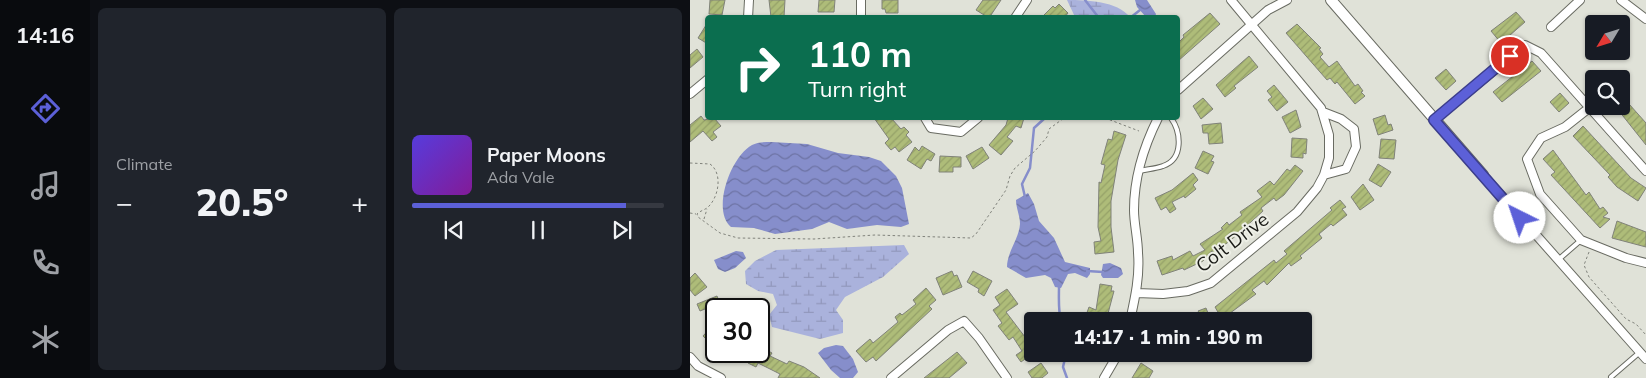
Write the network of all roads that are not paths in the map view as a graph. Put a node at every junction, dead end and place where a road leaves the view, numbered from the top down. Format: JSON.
{"nodes":[{"id":1,"x":749,"y":0,"type":"edge"},
{"id":2,"x":861,"y":0,"type":"edge"},
{"id":3,"x":1027,"y":0,"type":"edge"},
{"id":4,"x":1231,"y":0,"type":"edge"},
{"id":5,"x":1274,"y":0,"type":"edge"},
{"id":6,"x":1288,"y":0,"type":"edge"},
{"id":7,"x":1331,"y":0,"type":"edge"},
{"id":8,"x":1580,"y":0,"type":"edge"},
{"id":9,"x":1622,"y":0,"type":"edge"},
{"id":10,"x":1268,"y":10,"type":"junction"},
{"id":11,"x":748,"y":15,"type":"edge"},
{"id":12,"x":860,"y":15,"type":"edge"},
{"id":13,"x":1017,"y":15,"type":"edge"},
{"id":14,"x":1646,"y":19,"type":"edge"},
{"id":15,"x":1251,"y":24,"type":"junction"},
{"id":16,"x":1551,"y":27,"type":"dead end"},
{"id":17,"x":705,"y":82,"type":"edge"},
{"id":18,"x":1180,"y":88,"type":"edge"},
{"id":19,"x":690,"y":94,"type":"edge"},
{"id":20,"x":1585,"y":103,"type":"edge"},
{"id":21,"x":1585,"y":111,"type":"edge"},
{"id":22,"x":1323,"y":112,"type":"junction"},
{"id":23,"x":1595,"y":115,"type":"edge"},
{"id":24,"x":927,"y":120,"type":"edge"},
{"id":25,"x":976,"y":120,"type":"edge"},
{"id":26,"x":1157,"y":120,"type":"edge"},
{"id":27,"x":1172,"y":120,"type":"edge"},
{"id":28,"x":1434,"y":120,"type":"junction"},
{"id":29,"x":1139,"y":171,"type":"junction"},
{"id":30,"x":1646,"y":171,"type":"edge"},
{"id":31,"x":1324,"y":175,"type":"junction"},
{"id":32,"x":1483,"y":175,"type":"joint"},
{"id":33,"x":1581,"y":240,"type":"junction"},
{"id":34,"x":1558,"y":260,"type":"junction"},
{"id":35,"x":1646,"y":263,"type":"edge"},
{"id":36,"x":1137,"y":293,"type":"junction"},
{"id":37,"x":1132,"y":312,"type":"edge"},
{"id":38,"x":1640,"y":352,"type":"junction"},
{"id":39,"x":690,"y":357,"type":"edge"},
{"id":40,"x":1646,"y":359,"type":"edge"},
{"id":41,"x":1113,"y":362,"type":"edge"},
{"id":42,"x":1612,"y":377,"type":"edge"},
{"id":43,"x":721,"y":378,"type":"edge"},
{"id":44,"x":891,"y":378,"type":"edge"},
{"id":45,"x":1007,"y":378,"type":"edge"},
{"id":46,"x":1104,"y":378,"type":"edge"}],
"edges":[{"from":1,"to":11,"type":"street"},
{"from":2,"to":12,"type":"street"},
{"from":3,"to":13,"type":"street"},
{"from":4,"to":15,"type":"street","name":"Colt Drive"},
{"from":5,"to":10,"type":"street"},
{"from":6,"to":10,"type":"street"},
{"from":7,"to":28,"type":"street"},
{"from":8,"to":16,"type":"street"},
{"from":9,"to":14,"type":"street"},
{"from":10,"to":15,"type":"street"},
{"from":15,"to":18,"type":"street"},
{"from":15,"to":22,"type":"street","name":"Colt Drive"},
{"from":17,"to":19,"type":"street"},
{"from":20,"to":28,"type":"street"},
{"from":21,"to":33,"type":"street"},
{"from":22,"to":31,"type":"street","name":"Colt Drive"},
{"from":22,"to":31,"type":"street"},
{"from":23,"to":30,"type":"street"},
{"from":24,"to":25,"type":"street"},
{"from":26,"to":29,"type":"street"},
{"from":27,"to":29,"type":"lane"},
{"from":28,"to":32,"type":"street"},
{"from":29,"to":36,"type":"street"},
{"from":31,"to":36,"type":"street","name":"Colt Drive"},
{"from":32,"to":34,"type":"street"},
{"from":33,"to":34,"type":"lane"},
{"from":33,"to":35,"type":"street"},
{"from":34,"to":38,"type":"street"},
{"from":36,"to":37,"type":"street"},
{"from":38,"to":40,"type":"street"},
{"from":38,"to":42,"type":"lane"},
{"from":39,"to":43,"type":"street"},
{"from":41,"to":46,"type":"street"},
{"from":44,"to":45,"type":"street"}]}
